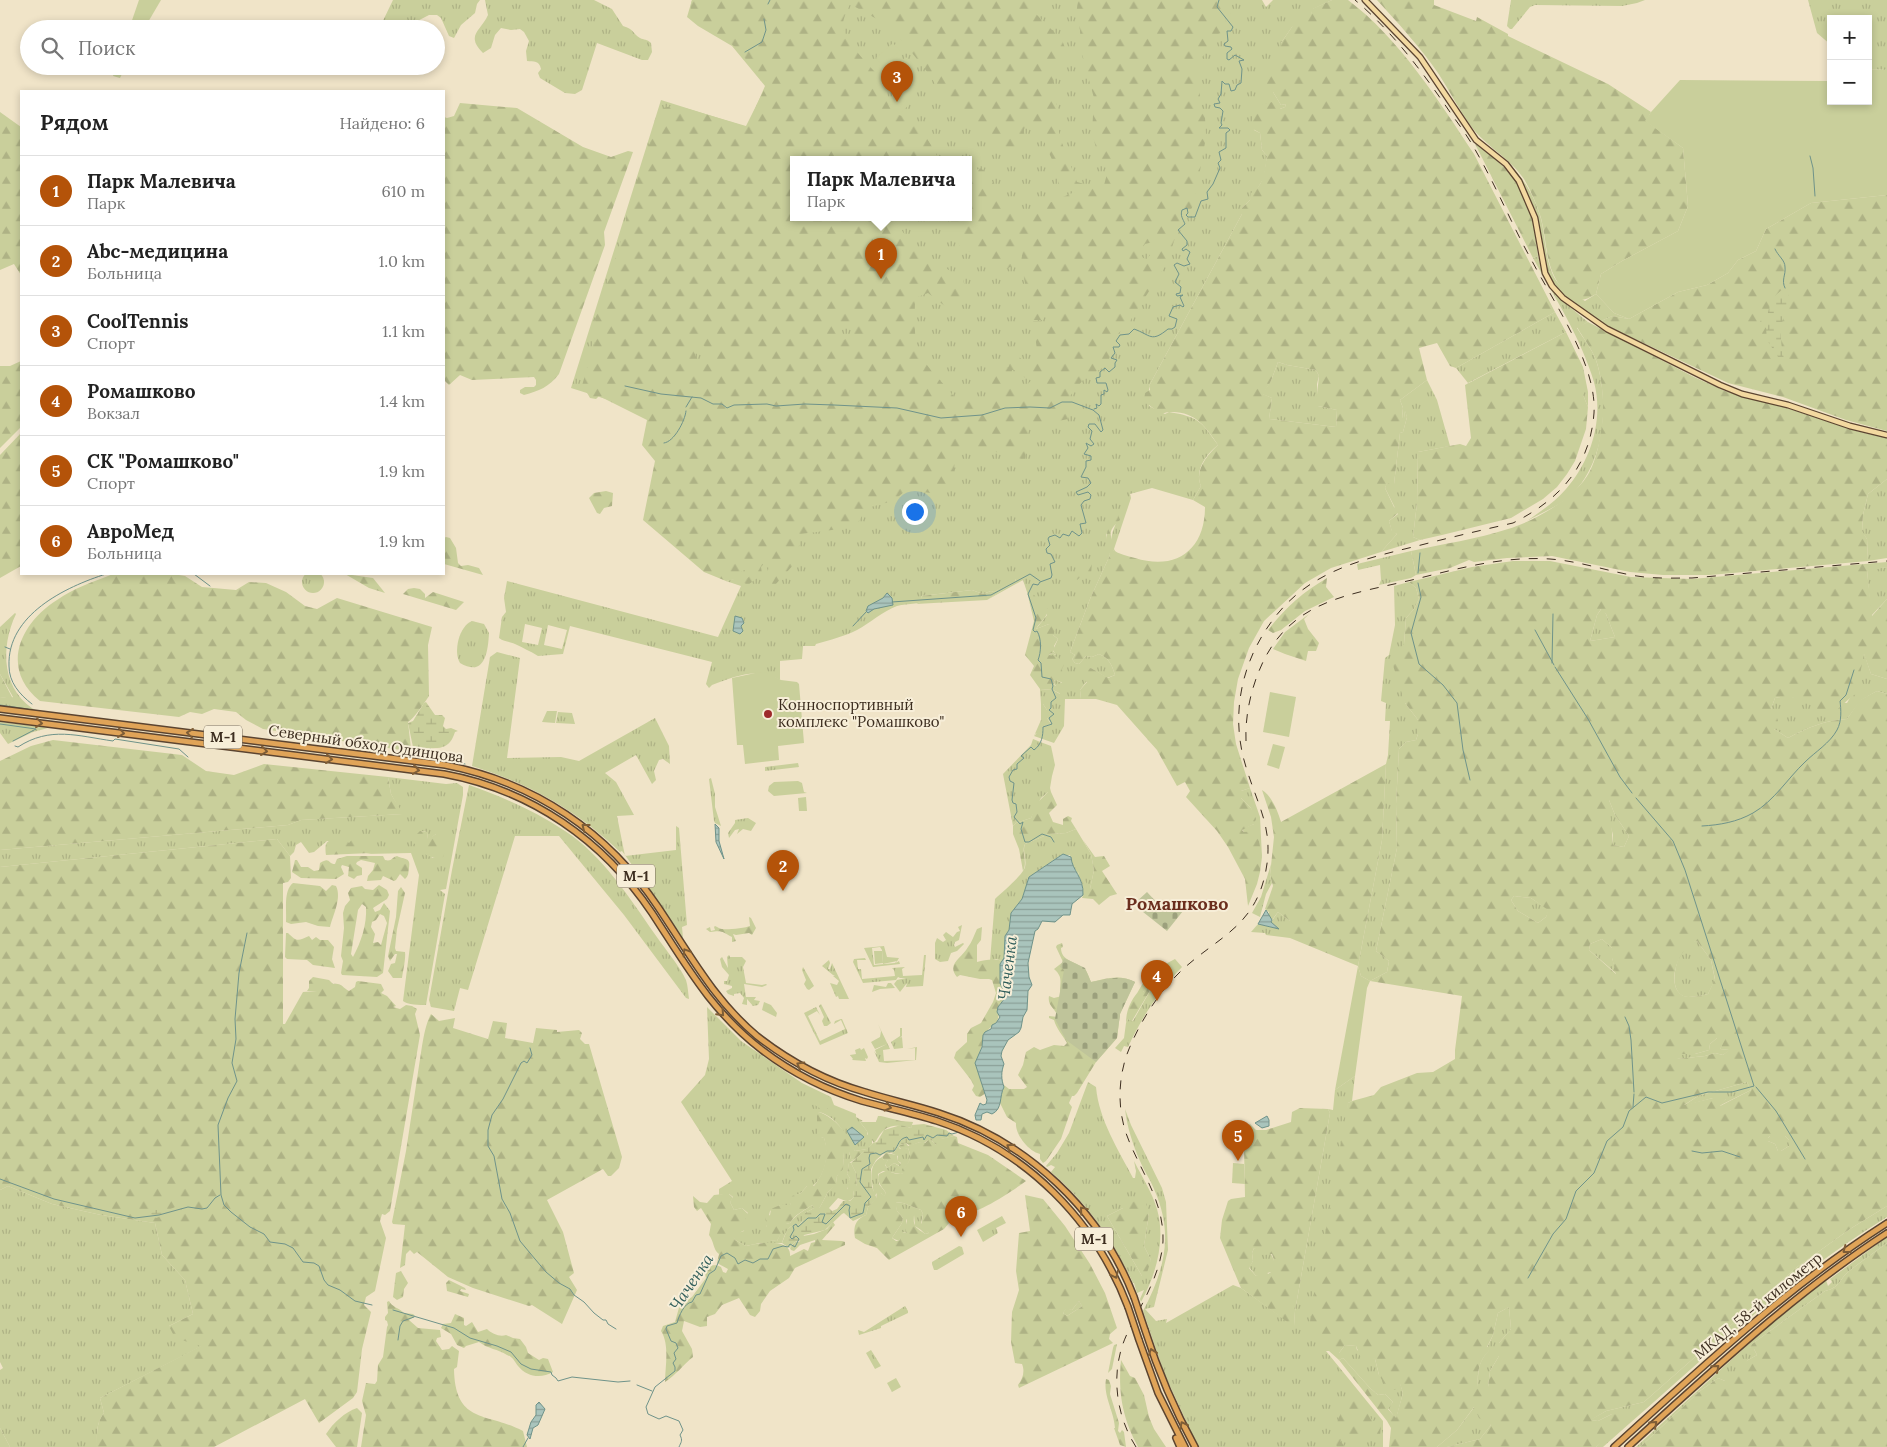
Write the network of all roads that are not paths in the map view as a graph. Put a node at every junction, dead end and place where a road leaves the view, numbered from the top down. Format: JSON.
{"nodes":[{"id":1,"x":1365,"y":0,"type":"edge"},
{"id":2,"x":1887,"y":435,"type":"edge"},
{"id":3,"x":0,"y":710,"type":"edge"},
{"id":4,"x":0,"y":718,"type":"edge"},
{"id":5,"x":1887,"y":1224,"type":"edge"},
{"id":6,"x":1887,"y":1233,"type":"edge"},
{"id":7,"x":1158,"y":1394,"type":"junction"},
{"id":8,"x":1180,"y":1447,"type":"edge"},
{"id":9,"x":1184,"y":1447,"type":"edge"},
{"id":10,"x":1195,"y":1447,"type":"edge"},
{"id":11,"x":1614,"y":1447,"type":"edge"},
{"id":12,"x":1628,"y":1447,"type":"edge"}],
"edges":[{"from":1,"to":2,"type":"main road"},
{"from":10,"to":3,"type":"highway","name":"Северный обход Одинцова","number":"М-1","one_way":true,"bridge":true},
{"from":4,"to":7,"type":"highway","name":"Северный обход Одинцова","number":"М-1","one_way":true,"bridge":true},
{"from":5,"to":11,"type":"highway","name":"МКАД, 58-й километр","one_way":true},
{"from":12,"to":6,"type":"highway","name":"МКАД, 58-й километр","one_way":true},
{"from":7,"to":8,"type":"highway"},
{"from":7,"to":9,"type":"highway","name":"Северный обход Одинцова"}]}
